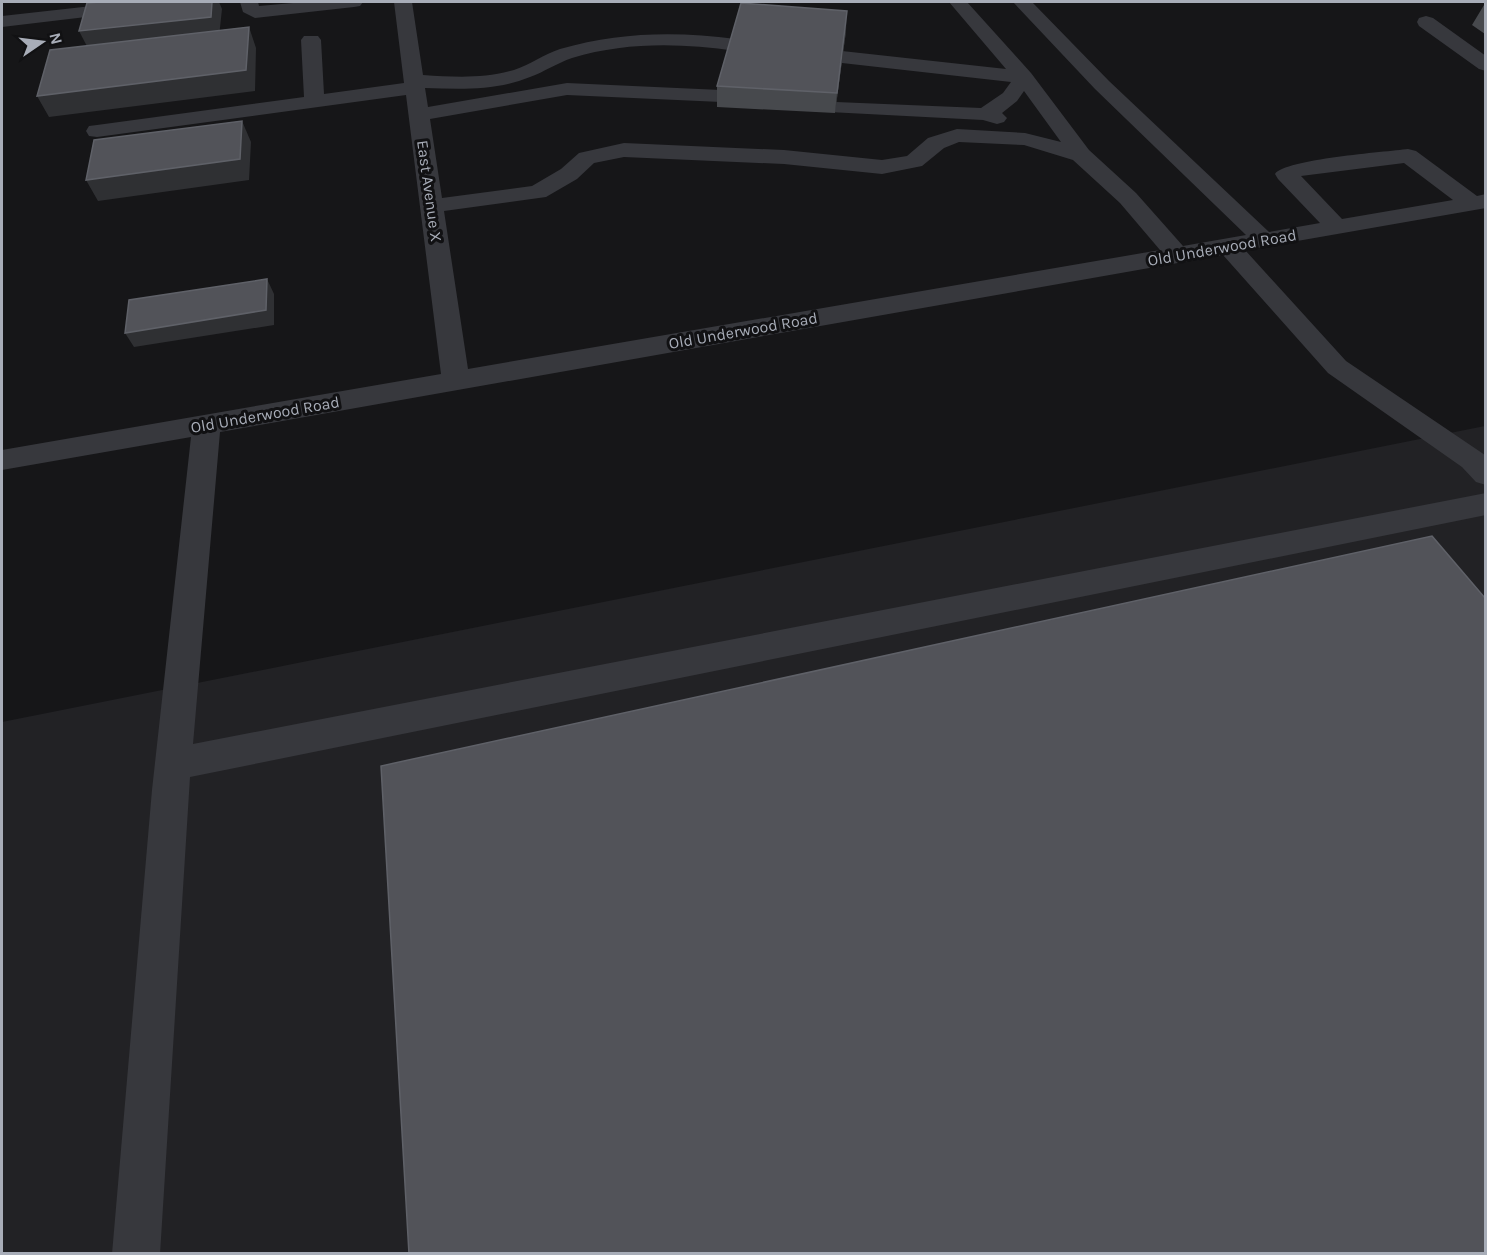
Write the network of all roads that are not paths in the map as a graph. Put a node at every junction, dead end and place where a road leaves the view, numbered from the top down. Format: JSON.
{"nodes":[{"id":1,"x":170,"y":2,"type":"edge"},
{"id":2,"x":249,"y":2,"type":"edge"},
{"id":3,"x":354,"y":2,"type":"edge"},
{"id":4,"x":403,"y":2,"type":"edge"},
{"id":5,"x":954,"y":2,"type":"edge"},
{"id":6,"x":1022,"y":2,"type":"edge"},
{"id":7,"x":2,"y":22,"type":"edge"},
{"id":8,"x":1426,"y":22,"type":"dead end"},
{"id":9,"x":311,"y":40,"type":"dead end"},
{"id":10,"x":735,"y":45,"type":"edge"},
{"id":11,"x":842,"y":57,"type":"edge"},
{"id":12,"x":1485,"y":65,"type":"edge"},
{"id":13,"x":1024,"y":77,"type":"junction"},
{"id":14,"x":415,"y":84,"type":"junction"},
{"id":15,"x":721,"y":96,"type":"edge"},
{"id":16,"x":314,"y":102,"type":"junction"},
{"id":17,"x":836,"y":108,"type":"edge"},
{"id":18,"x":986,"y":114,"type":"junction"},
{"id":19,"x":419,"y":115,"type":"junction"},
{"id":20,"x":97,"y":131,"type":"dead end"},
{"id":21,"x":1081,"y":155,"type":"junction"},
{"id":22,"x":1479,"y":202,"type":"edge"},
{"id":23,"x":432,"y":206,"type":"junction"},
{"id":24,"x":1337,"y":227,"type":"junction"},
{"id":25,"x":1264,"y":240,"type":"junction"},
{"id":26,"x":1228,"y":246,"type":"junction"},
{"id":27,"x":1177,"y":255,"type":"junction"},
{"id":28,"x":456,"y":381,"type":"junction"},
{"id":29,"x":207,"y":424,"type":"junction"},
{"id":30,"x":2,"y":460,"type":"edge"},
{"id":31,"x":1485,"y":474,"type":"edge"},
{"id":32,"x":1485,"y":504,"type":"edge"},
{"id":33,"x":173,"y":764,"type":"junction"},
{"id":34,"x":136,"y":1254,"type":"edge"}],
"edges":[{"from":1,"to":7,"type":"street"},
{"from":2,"to":3,"type":"street"},
{"from":4,"to":14,"type":"street","name":"East Avenue X"},
{"from":5,"to":13,"type":"street"},
{"from":6,"to":25,"type":"street"},
{"from":8,"to":12,"type":"street"},
{"from":9,"to":16,"type":"street"},
{"from":10,"to":14,"type":"street"},
{"from":11,"to":13,"type":"street"},
{"from":13,"to":18,"type":"street"},
{"from":13,"to":21,"type":"street"},
{"from":14,"to":16,"type":"street"},
{"from":14,"to":19,"type":"street","name":"East Avenue X"},
{"from":15,"to":19,"type":"street"},
{"from":16,"to":20,"type":"street"},
{"from":17,"to":18,"type":"street"},
{"from":18,"to":21,"type":"street"},
{"from":19,"to":23,"type":"street","name":"East Avenue X"},
{"from":21,"to":23,"type":"street"},
{"from":21,"to":27,"type":"street"},
{"from":22,"to":24,"type":"street","name":"Old Underwood Road"},
{"from":22,"to":24,"type":"street"},
{"from":23,"to":28,"type":"street","name":"East Avenue X"},
{"from":24,"to":25,"type":"street","name":"Old Underwood Road"},
{"from":25,"to":26,"type":"street","name":"Old Underwood Road"},
{"from":26,"to":27,"type":"street","name":"Old Underwood Road"},
{"from":26,"to":31,"type":"street"},
{"from":27,"to":28,"type":"street","name":"Old Underwood Road"},
{"from":28,"to":29,"type":"street","name":"Old Underwood Road"},
{"from":29,"to":30,"type":"street","name":"Old Underwood Road"},
{"from":29,"to":33,"type":"street"},
{"from":32,"to":33,"type":"street"},
{"from":33,"to":34,"type":"street"}]}
